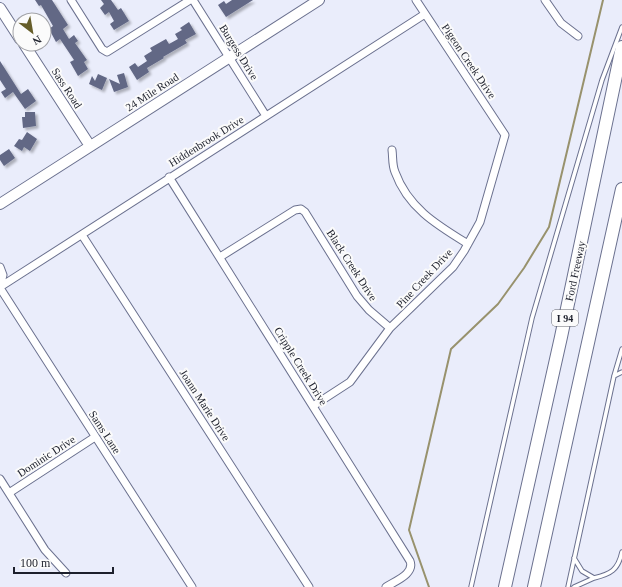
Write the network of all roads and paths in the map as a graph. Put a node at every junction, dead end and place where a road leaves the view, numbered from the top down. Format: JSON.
{"nodes":[{"id":1,"x":71,"y":0,"type":"edge"},
{"id":2,"x":191,"y":0,"type":"edge"},
{"id":3,"x":318,"y":0,"type":"edge"},
{"id":4,"x":416,"y":0,"type":"edge"},
{"id":5,"x":545,"y":0,"type":"edge"},
{"id":6,"x":0,"y":8,"type":"edge"},
{"id":7,"x":425,"y":14,"type":"junction"},
{"id":8,"x":12,"y":26,"type":"edge"},
{"id":9,"x":622,"y":27,"type":"edge"},
{"id":10,"x":578,"y":36,"type":"dead end"},
{"id":11,"x":622,"y":47,"type":"edge"},
{"id":12,"x":29,"y":52,"type":"edge"},
{"id":13,"x":229,"y":57,"type":"junction"},
{"id":14,"x":266,"y":116,"type":"junction"},
{"id":15,"x":505,"y":135,"type":"joint"},
{"id":16,"x":90,"y":146,"type":"junction"},
{"id":17,"x":392,"y":150,"type":"dead end"},
{"id":18,"x":169,"y":177,"type":"junction"},
{"id":19,"x":622,"y":189,"type":"edge"},
{"id":20,"x":0,"y":204,"type":"edge"},
{"id":21,"x":82,"y":234,"type":"junction"},
{"id":22,"x":468,"y":244,"type":"junction"},
{"id":23,"x":220,"y":257,"type":"junction"},
{"id":24,"x":0,"y":267,"type":"edge"},
{"id":25,"x":0,"y":287,"type":"edge"},
{"id":26,"x":390,"y":328,"type":"junction"},
{"id":27,"x":622,"y":349,"type":"edge"},
{"id":28,"x":622,"y":372,"type":"edge"},
{"id":29,"x":614,"y":376,"type":"junction"},
{"id":30,"x":313,"y":406,"type":"junction"},
{"id":31,"x":95,"y":437,"type":"junction"},
{"id":32,"x":0,"y":479,"type":"edge"},
{"id":33,"x":9,"y":493,"type":"junction"},
{"id":34,"x":622,"y":552,"type":"edge"},
{"id":35,"x":574,"y":557,"type":"junction"},
{"id":36,"x":66,"y":573,"type":"dead end"},
{"id":37,"x":594,"y":578,"type":"junction"},
{"id":38,"x":192,"y":587,"type":"edge"},
{"id":39,"x":309,"y":587,"type":"edge"},
{"id":40,"x":386,"y":587,"type":"edge"},
{"id":41,"x":471,"y":587,"type":"edge"},
{"id":42,"x":505,"y":587,"type":"edge"},
{"id":43,"x":534,"y":587,"type":"edge"},
{"id":44,"x":568,"y":587,"type":"edge"},
{"id":45,"x":574,"y":587,"type":"edge"}],
"edges":[{"from":1,"to":2,"type":"street"},
{"from":2,"to":13,"type":"street","name":"Burgess Drive"},
{"from":3,"to":13,"type":"street","name":"24 Mile Road"},
{"from":4,"to":7,"type":"street","name":"Pigeon Creek Drive"},
{"from":5,"to":10,"type":"street"},
{"from":6,"to":8,"type":"street"},
{"from":7,"to":14,"type":"street","name":"Hiddenbrook Drive"},
{"from":7,"to":15,"type":"street","name":"Pigeon Creek Drive"},
{"from":9,"to":41,"type":"lane"},
{"from":11,"to":42,"type":"highway","name":"Ford Freeway","number":"I 94"},
{"from":12,"to":16,"type":"street","name":"Sass Road"},
{"from":13,"to":14,"type":"street","name":"Burgess Drive"},
{"from":13,"to":16,"type":"street","name":"24 Mile Road"},
{"from":14,"to":18,"type":"street","name":"Hiddenbrook Drive"},
{"from":15,"to":22,"type":"street","name":"Pine Creek Drive"},
{"from":16,"to":20,"type":"street","name":"24 Mile Road"},
{"from":17,"to":22,"type":"street"},
{"from":18,"to":21,"type":"street","name":"Hiddenbrook Drive"},
{"from":18,"to":23,"type":"street","name":"Cripple Creek Drive"},
{"from":19,"to":43,"type":"highway","number":"I 94"},
{"from":21,"to":25,"type":"street","name":"Hiddenbrook Drive"},
{"from":21,"to":39,"type":"street","name":"Joann Marie Drive"},
{"from":22,"to":26,"type":"street","name":"Pine Creek Drive"},
{"from":23,"to":26,"type":"street","name":"Black Creek Drive"},
{"from":23,"to":30,"type":"street","name":"Cripple Creek Drive"},
{"from":24,"to":25,"type":"street"},
{"from":25,"to":31,"type":"street","name":"Sams Lane"},
{"from":26,"to":30,"type":"street","name":"Pine Creek Drive"},
{"from":27,"to":29,"type":"lane"},
{"from":28,"to":29,"type":"lane"},
{"from":29,"to":35,"type":"lane"},
{"from":30,"to":40,"type":"street","name":"Cripple Creek Drive"},
{"from":31,"to":33,"type":"street","name":"Dominic Drive"},
{"from":31,"to":38,"type":"street","name":"Sams Lane"},
{"from":32,"to":33,"type":"street"},
{"from":33,"to":36,"type":"street"},
{"from":34,"to":37,"type":"lane"},
{"from":35,"to":37,"type":"lane"},
{"from":35,"to":44,"type":"lane"},
{"from":37,"to":45,"type":"lane"}]}
